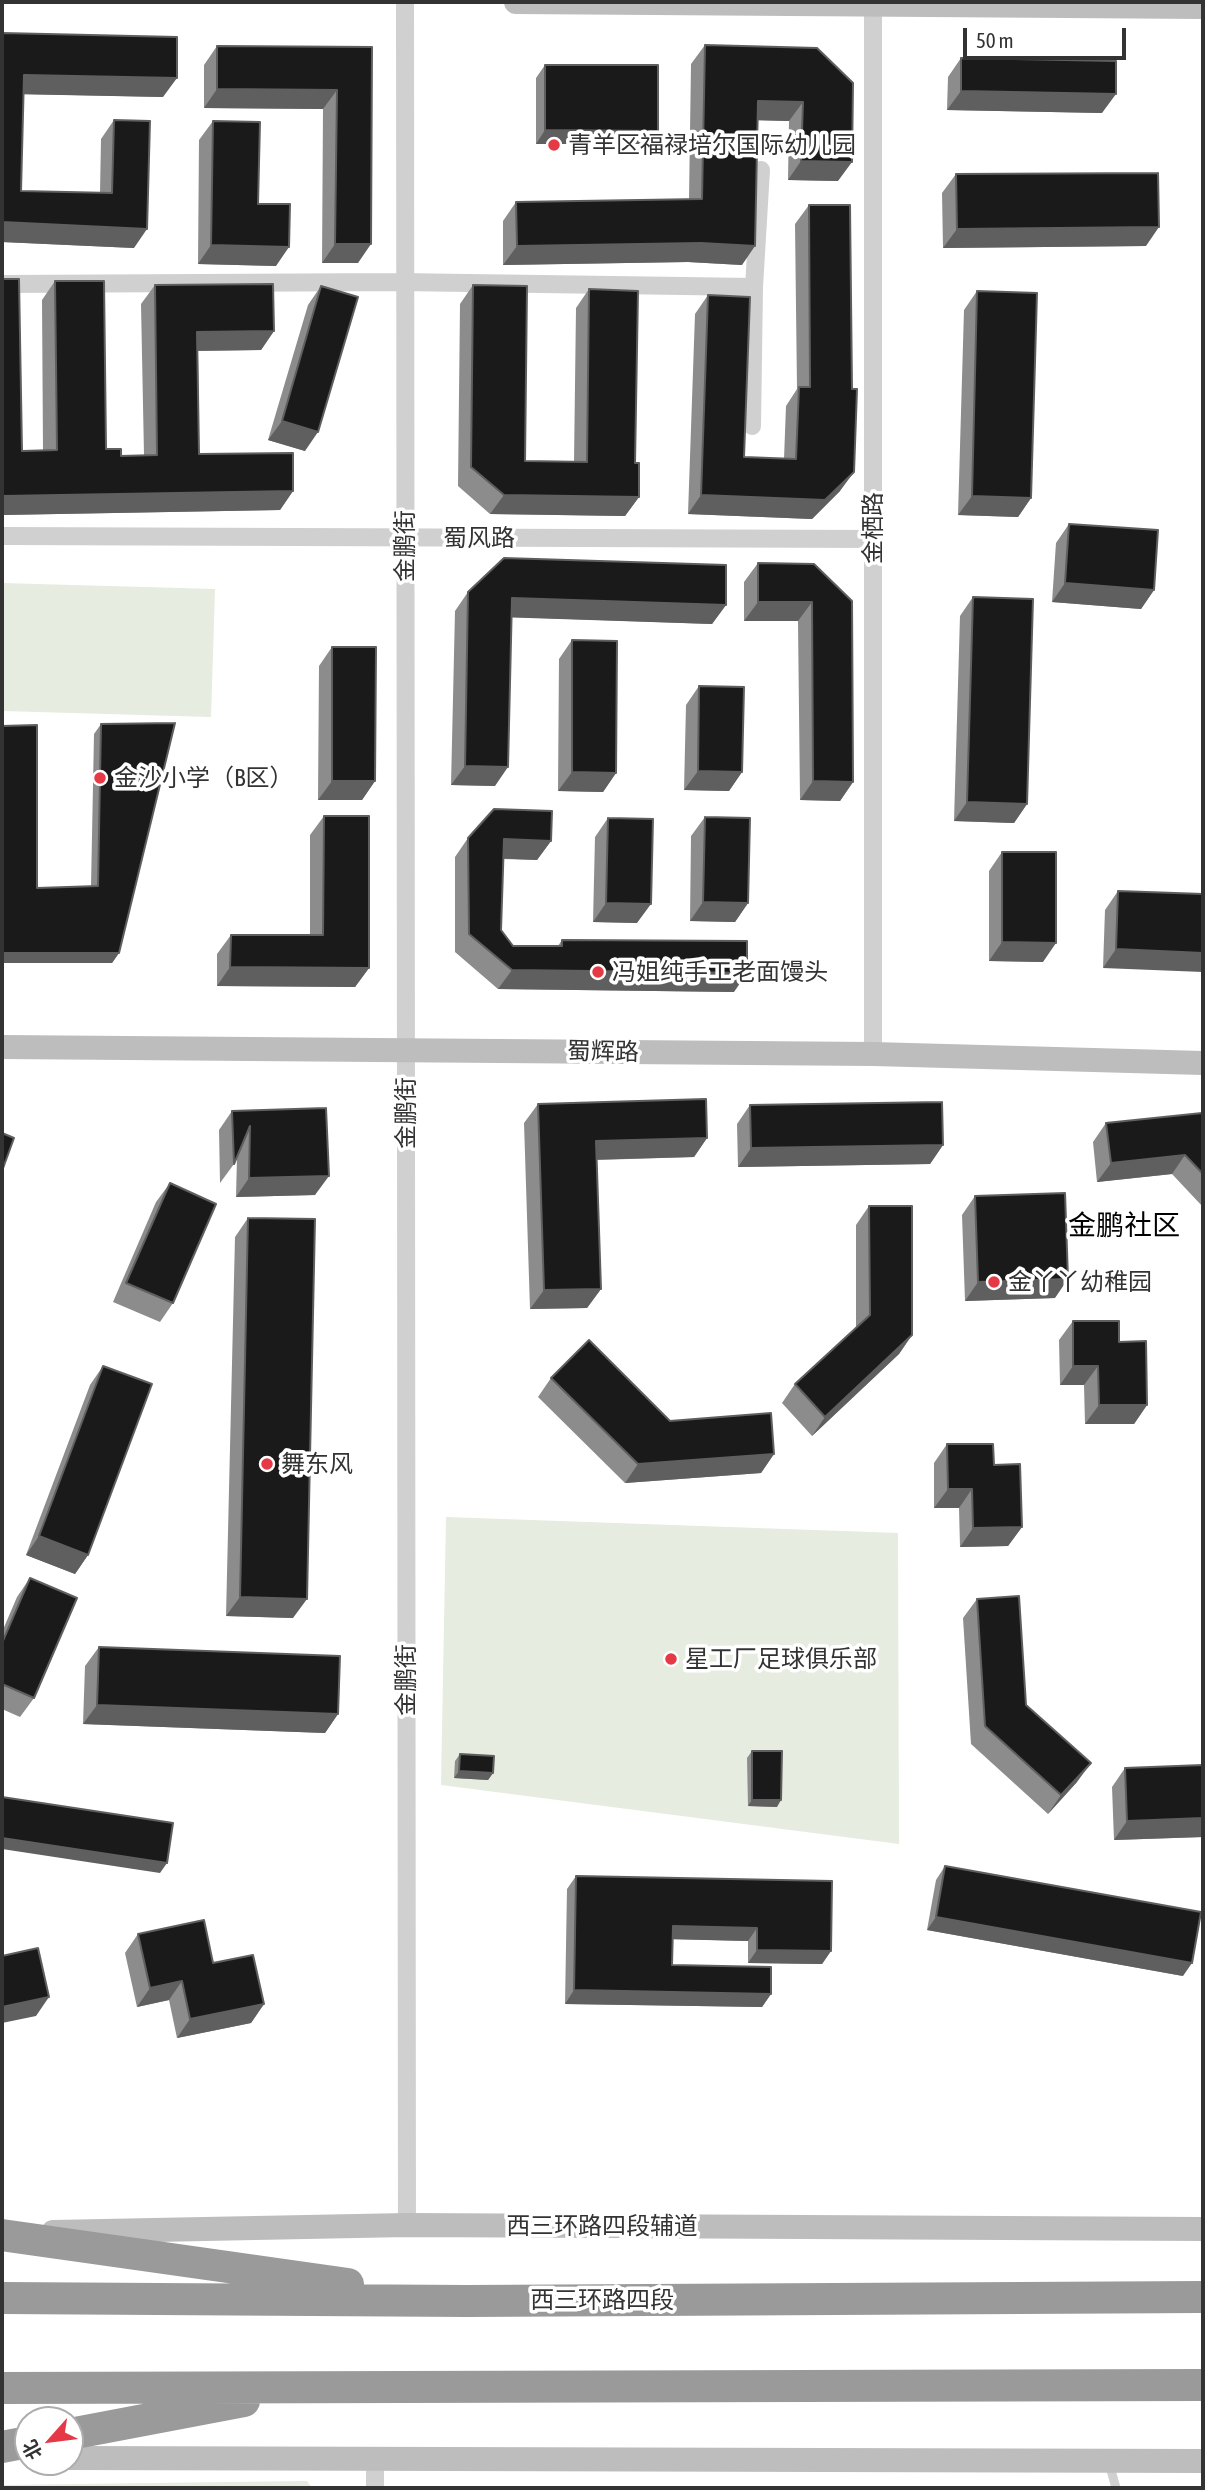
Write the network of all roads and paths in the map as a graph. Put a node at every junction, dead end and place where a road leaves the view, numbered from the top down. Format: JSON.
{"nodes":[{"id":1,"x":405,"y":2,"type":"edge"},
{"id":2,"x":516,"y":2,"type":"edge"},
{"id":3,"x":873,"y":4,"type":"edge"},
{"id":4,"x":1203,"y":7,"type":"edge"},
{"id":5,"x":761,"y":170,"type":"dead end"},
{"id":6,"x":405,"y":282,"type":"junction"},
{"id":7,"x":2,"y":284,"type":"edge"},
{"id":8,"x":754,"y":287,"type":"junction"},
{"id":9,"x":752,"y":426,"type":"dead end"},
{"id":10,"x":2,"y":536,"type":"edge"},
{"id":11,"x":405,"y":537,"type":"junction"},
{"id":12,"x":873,"y":540,"type":"junction"},
{"id":13,"x":2,"y":1047,"type":"edge"},
{"id":14,"x":405,"y":1050,"type":"junction"},
{"id":15,"x":873,"y":1054,"type":"junction"},
{"id":16,"x":1203,"y":1063,"type":"edge"},
{"id":17,"x":407,"y":2225,"type":"junction"},
{"id":18,"x":1203,"y":2229,"type":"edge"},
{"id":19,"x":2,"y":2234,"type":"edge"},
{"id":20,"x":1203,"y":2297,"type":"edge"},
{"id":21,"x":2,"y":2298,"type":"edge"},
{"id":22,"x":467,"y":2301,"type":"junction"},
{"id":23,"x":1203,"y":2385,"type":"edge"},
{"id":24,"x":321,"y":2387,"type":"junction"},
{"id":25,"x":2,"y":2388,"type":"edge"},
{"id":26,"x":84,"y":2431,"type":"edge"},
{"id":27,"x":84,"y":2458,"type":"edge"},
{"id":28,"x":375,"y":2458,"type":"junction"},
{"id":29,"x":1109,"y":2461,"type":"junction"},
{"id":30,"x":1203,"y":2461,"type":"edge"},
{"id":31,"x":375,"y":2488,"type":"edge"},
{"id":32,"x":1116,"y":2488,"type":"edge"}],
"edges":[{"from":1,"to":6,"type":"street","name":"金鹏街"},
{"from":2,"to":3,"type":"main road"},
{"from":3,"to":4,"type":"main road"},
{"from":3,"to":12,"type":"street","name":"金栖路"},
{"from":5,"to":8,"type":"street"},
{"from":6,"to":7,"type":"street"},
{"from":6,"to":8,"type":"street"},
{"from":6,"to":11,"type":"street","name":"金鹏街"},
{"from":8,"to":9,"type":"street"},
{"from":10,"to":11,"type":"street","name":"蜀风路"},
{"from":11,"to":12,"type":"street","name":"蜀风路"},
{"from":11,"to":14,"type":"street","name":"金鹏街"},
{"from":12,"to":15,"type":"street","name":"金栖路"},
{"from":13,"to":14,"type":"main road","name":"蜀辉路"},
{"from":14,"to":15,"type":"main road","name":"蜀辉路"},
{"from":14,"to":17,"type":"street","name":"金鹏街"},
{"from":15,"to":16,"type":"main road","name":"蜀辉路"},
{"from":17,"to":18,"type":"main road","name":"西三环路四段辅道"},
{"from":17,"to":19,"type":"main road","name":"西三环路四段辅道"},
{"from":19,"to":22,"type":"highway"},
{"from":20,"to":22,"type":"highway","name":"西三环路四段"},
{"from":21,"to":22,"type":"highway","name":"西三环路四段"},
{"from":23,"to":24,"type":"highway"},
{"from":24,"to":25,"type":"highway"},
{"from":24,"to":26,"type":"highway"},
{"from":27,"to":28,"type":"main road"},
{"from":28,"to":29,"type":"main road"},
{"from":28,"to":31,"type":"street"},
{"from":29,"to":30,"type":"main road"},
{"from":29,"to":32,"type":"lane"}]}
